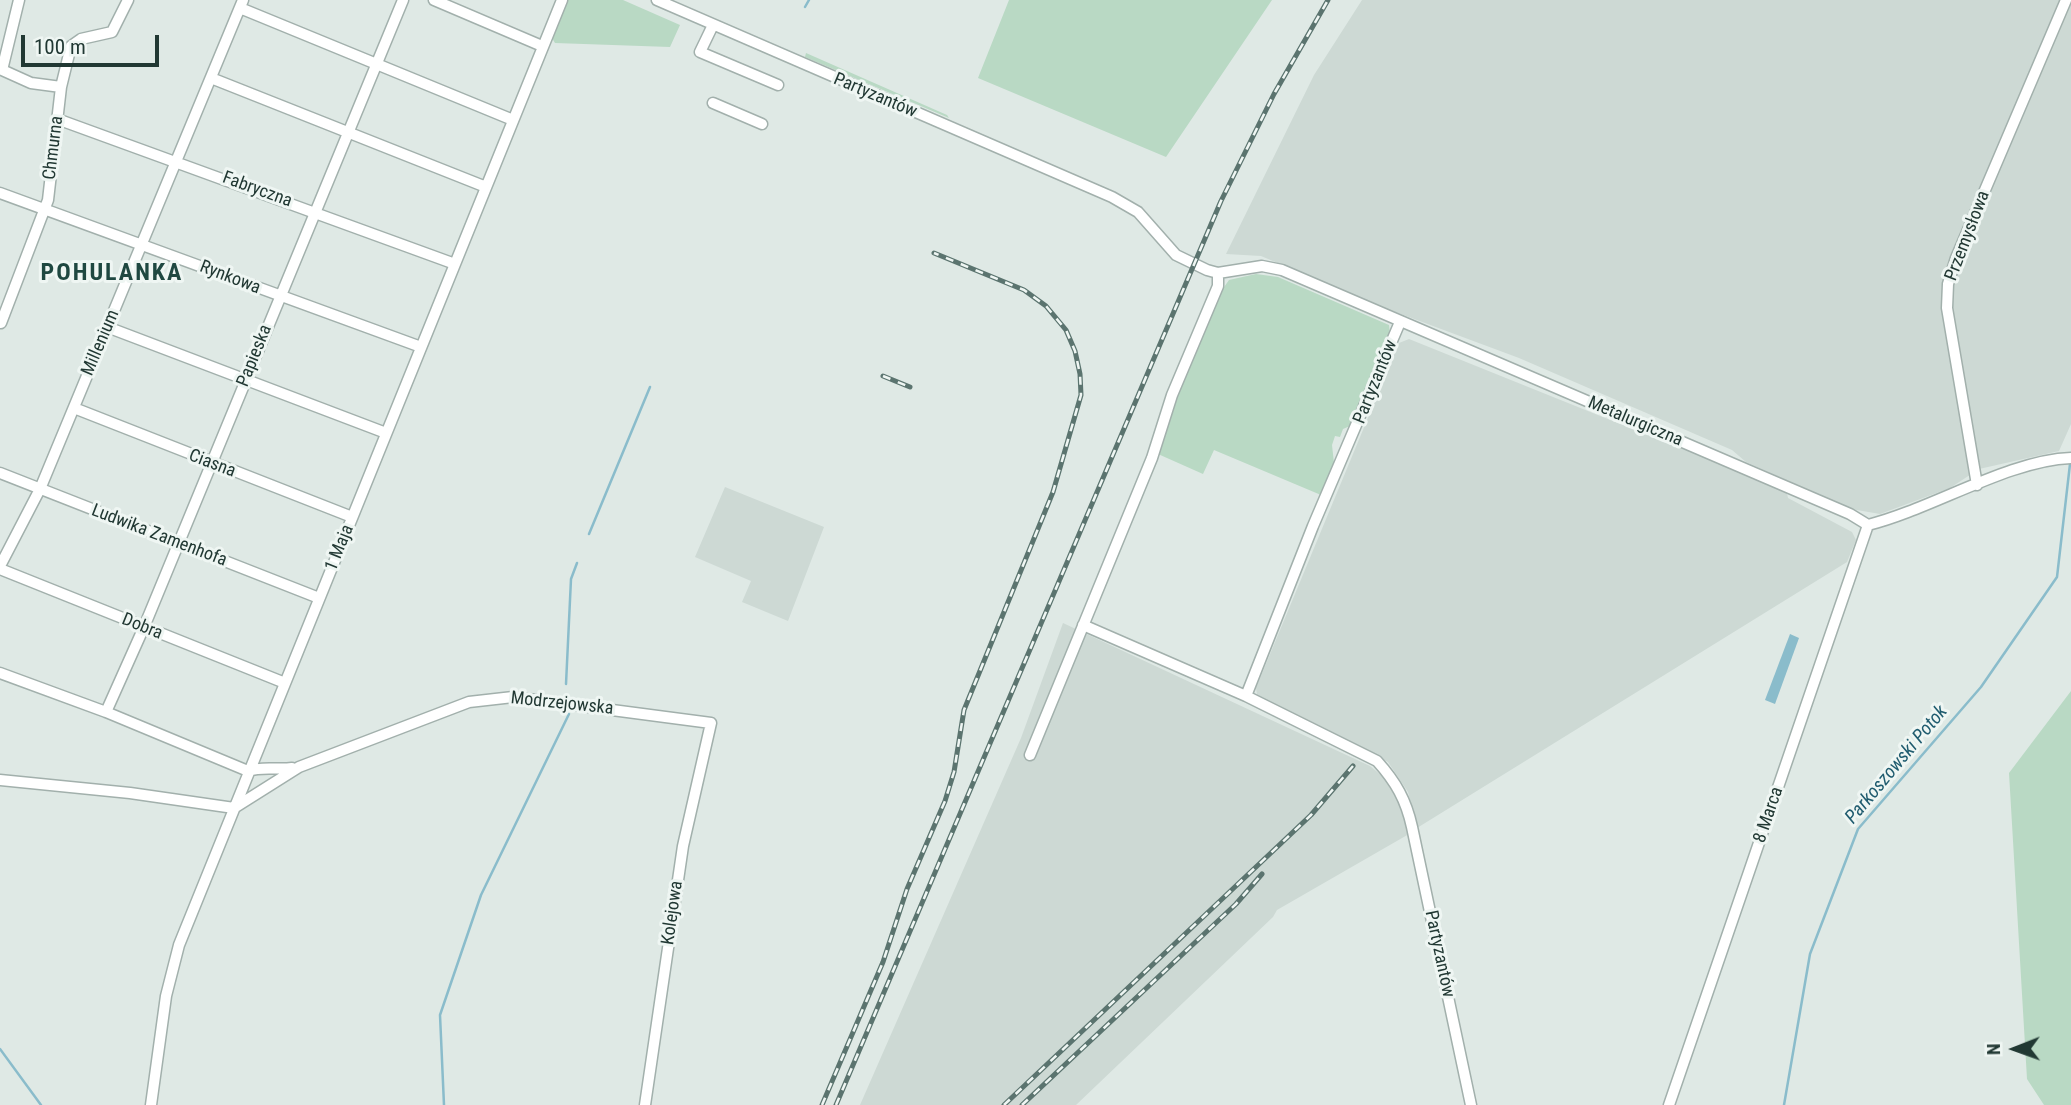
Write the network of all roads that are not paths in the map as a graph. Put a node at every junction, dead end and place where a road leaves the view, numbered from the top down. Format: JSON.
{"nodes":[{"id":1,"x":19,"y":0,"type":"edge"},
{"id":2,"x":128,"y":0,"type":"edge"},
{"id":3,"x":403,"y":0,"type":"edge"},
{"id":4,"x":434,"y":0,"type":"edge"},
{"id":5,"x":562,"y":0,"type":"edge"},
{"id":6,"x":657,"y":0,"type":"edge"},
{"id":7,"x":2066,"y":0,"type":"edge"},
{"id":8,"x":242,"y":4,"type":"edge"},
{"id":9,"x":713,"y":25,"type":"junction"},
{"id":10,"x":542,"y":46,"type":"junction"},
{"id":11,"x":374,"y":65,"type":"junction"},
{"id":12,"x":1,"y":69,"type":"edge"},
{"id":13,"x":211,"y":78,"type":"junction"},
{"id":14,"x":778,"y":85,"type":"dead end"},
{"id":15,"x":61,"y":87,"type":"junction"},
{"id":16,"x":713,"y":103,"type":"dead end"},
{"id":17,"x":57,"y":119,"type":"junction"},
{"id":18,"x":513,"y":120,"type":"junction"},
{"id":19,"x":762,"y":124,"type":"dead end"},
{"id":20,"x":346,"y":134,"type":"junction"},
{"id":21,"x":179,"y":162,"type":"junction"},
{"id":22,"x":486,"y":187,"type":"junction"},
{"id":23,"x":0,"y":192,"type":"edge"},
{"id":24,"x":44,"y":209,"type":"junction"},
{"id":25,"x":314,"y":212,"type":"junction"},
{"id":26,"x":144,"y":244,"type":"junction"},
{"id":27,"x":455,"y":264,"type":"junction"},
{"id":28,"x":1218,"y":273,"type":"junction"},
{"id":29,"x":278,"y":296,"type":"junction"},
{"id":30,"x":1401,"y":322,"type":"junction"},
{"id":31,"x":1,"y":323,"type":"edge"},
{"id":32,"x":107,"y":327,"type":"junction"},
{"id":33,"x":421,"y":347,"type":"junction"},
{"id":34,"x":246,"y":378,"type":"junction"},
{"id":35,"x":74,"y":408,"type":"junction"},
{"id":36,"x":386,"y":433,"type":"junction"},
{"id":37,"x":2071,"y":458,"type":"edge"},
{"id":38,"x":209,"y":463,"type":"junction"},
{"id":39,"x":0,"y":473,"type":"edge"},
{"id":40,"x":1977,"y":485,"type":"junction"},
{"id":41,"x":40,"y":489,"type":"junction"},
{"id":42,"x":352,"y":517,"type":"junction"},
{"id":43,"x":1868,"y":525,"type":"junction"},
{"id":44,"x":178,"y":543,"type":"junction"},
{"id":45,"x":0,"y":568,"type":"edge"},
{"id":46,"x":319,"y":598,"type":"junction"},
{"id":47,"x":1083,"y":625,"type":"junction"},
{"id":48,"x":144,"y":627,"type":"junction"},
{"id":49,"x":0,"y":673,"type":"edge"},
{"id":50,"x":285,"y":683,"type":"junction"},
{"id":51,"x":1246,"y":696,"type":"junction"},
{"id":52,"x":106,"y":712,"type":"junction"},
{"id":53,"x":711,"y":723,"type":"joint"},
{"id":54,"x":1030,"y":755,"type":"dead end"},
{"id":55,"x":299,"y":767,"type":"junction"},
{"id":56,"x":248,"y":771,"type":"junction"},
{"id":57,"x":0,"y":780,"type":"edge"},
{"id":58,"x":267,"y":785,"type":"junction"},
{"id":59,"x":234,"y":808,"type":"junction"},
{"id":60,"x":152,"y":1105,"type":"edge"},
{"id":61,"x":645,"y":1105,"type":"edge"},
{"id":62,"x":1471,"y":1105,"type":"edge"},
{"id":63,"x":1669,"y":1105,"type":"edge"}],
"edges":[{"from":1,"to":12,"type":"street"},
{"from":2,"to":15,"type":"street","name":"Chmurna"},
{"from":3,"to":11,"type":"street","name":"Papieska"},
{"from":4,"to":10,"type":"street"},
{"from":5,"to":10,"type":"street","name":"1 Maja"},
{"from":6,"to":9,"type":"street","name":"Partyzantów"},
{"from":7,"to":40,"type":"street","name":"Przemysłowa"},
{"from":8,"to":11,"type":"street"},
{"from":8,"to":13,"type":"street","name":"Millenium"},
{"from":9,"to":14,"type":"street"},
{"from":9,"to":28,"type":"street","name":"Partyzantów"},
{"from":10,"to":18,"type":"street","name":"1 Maja"},
{"from":11,"to":18,"type":"street"},
{"from":11,"to":20,"type":"street","name":"Papieska"},
{"from":12,"to":15,"type":"street"},
{"from":13,"to":20,"type":"street"},
{"from":13,"to":21,"type":"street","name":"Millenium"},
{"from":15,"to":17,"type":"street","name":"Chmurna"},
{"from":16,"to":19,"type":"street"},
{"from":17,"to":21,"type":"street","name":"Fabryczna"},
{"from":17,"to":24,"type":"street","name":"Chmurna"},
{"from":18,"to":22,"type":"street","name":"1 Maja"},
{"from":20,"to":22,"type":"street"},
{"from":20,"to":25,"type":"street","name":"Papieska"},
{"from":21,"to":25,"type":"street","name":"Fabryczna"},
{"from":21,"to":26,"type":"street","name":"Millenium"},
{"from":22,"to":27,"type":"street","name":"1 Maja"},
{"from":23,"to":24,"type":"street","name":"Rynkowa"},
{"from":24,"to":26,"type":"street","name":"Rynkowa"},
{"from":24,"to":31,"type":"street","name":"Chmurna"},
{"from":25,"to":27,"type":"street","name":"Fabryczna"},
{"from":25,"to":29,"type":"street","name":"Papieska"},
{"from":26,"to":29,"type":"street","name":"Rynkowa"},
{"from":26,"to":32,"type":"street","name":"Millenium"},
{"from":27,"to":33,"type":"street","name":"1 Maja"},
{"from":28,"to":30,"type":"street","name":"Partyzantów"},
{"from":28,"to":47,"type":"street"},
{"from":29,"to":33,"type":"street","name":"Rynkowa"},
{"from":29,"to":34,"type":"street","name":"Papieska"},
{"from":30,"to":43,"type":"street","name":"Metalurgiczna"},
{"from":30,"to":51,"type":"street","name":"Partyzantów"},
{"from":32,"to":34,"type":"street"},
{"from":32,"to":35,"type":"street","name":"Millenium"},
{"from":33,"to":36,"type":"street","name":"1 Maja"},
{"from":34,"to":36,"type":"street"},
{"from":34,"to":38,"type":"street","name":"Papieska"},
{"from":35,"to":38,"type":"street","name":"Ciasna"},
{"from":35,"to":41,"type":"street","name":"Millenium"},
{"from":36,"to":42,"type":"street","name":"1 Maja"},
{"from":37,"to":40,"type":"street"},
{"from":38,"to":42,"type":"street","name":"Ciasna"},
{"from":38,"to":44,"type":"street","name":"Papieska"},
{"from":39,"to":41,"type":"street","name":"Ludwika Zamenhofa"},
{"from":40,"to":43,"type":"street"},
{"from":41,"to":44,"type":"street","name":"Ludwika Zamenhofa"},
{"from":41,"to":45,"type":"street","name":"Millenium"},
{"from":42,"to":46,"type":"street","name":"1 Maja"},
{"from":43,"to":63,"type":"street","name":"8 Marca"},
{"from":44,"to":46,"type":"street","name":"Ludwika Zamenhofa"},
{"from":44,"to":48,"type":"street","name":"Papieska"},
{"from":45,"to":48,"type":"street","name":"Dobra"},
{"from":46,"to":50,"type":"street","name":"1 Maja"},
{"from":47,"to":51,"type":"street"},
{"from":47,"to":54,"type":"street"},
{"from":48,"to":50,"type":"street","name":"Dobra"},
{"from":48,"to":52,"type":"street","name":"Papieska"},
{"from":49,"to":52,"type":"street"},
{"from":50,"to":56,"type":"street","name":"1 Maja"},
{"from":51,"to":62,"type":"street","name":"Partyzantów"},
{"from":52,"to":56,"type":"street"},
{"from":53,"to":55,"type":"street","name":"Modrzejowska"},
{"from":53,"to":61,"type":"street","name":"Kolejowa"},
{"from":55,"to":56,"type":"street","name":"Modrzejowska"},
{"from":55,"to":58,"type":"street","name":"Modrzejowska"},
{"from":56,"to":58,"type":"street"},
{"from":56,"to":59,"type":"street","name":"1 Maja"},
{"from":57,"to":59,"type":"street"},
{"from":58,"to":59,"type":"street","name":"Modrzejowska"},
{"from":59,"to":60,"type":"street","name":"1 Maja"}]}
